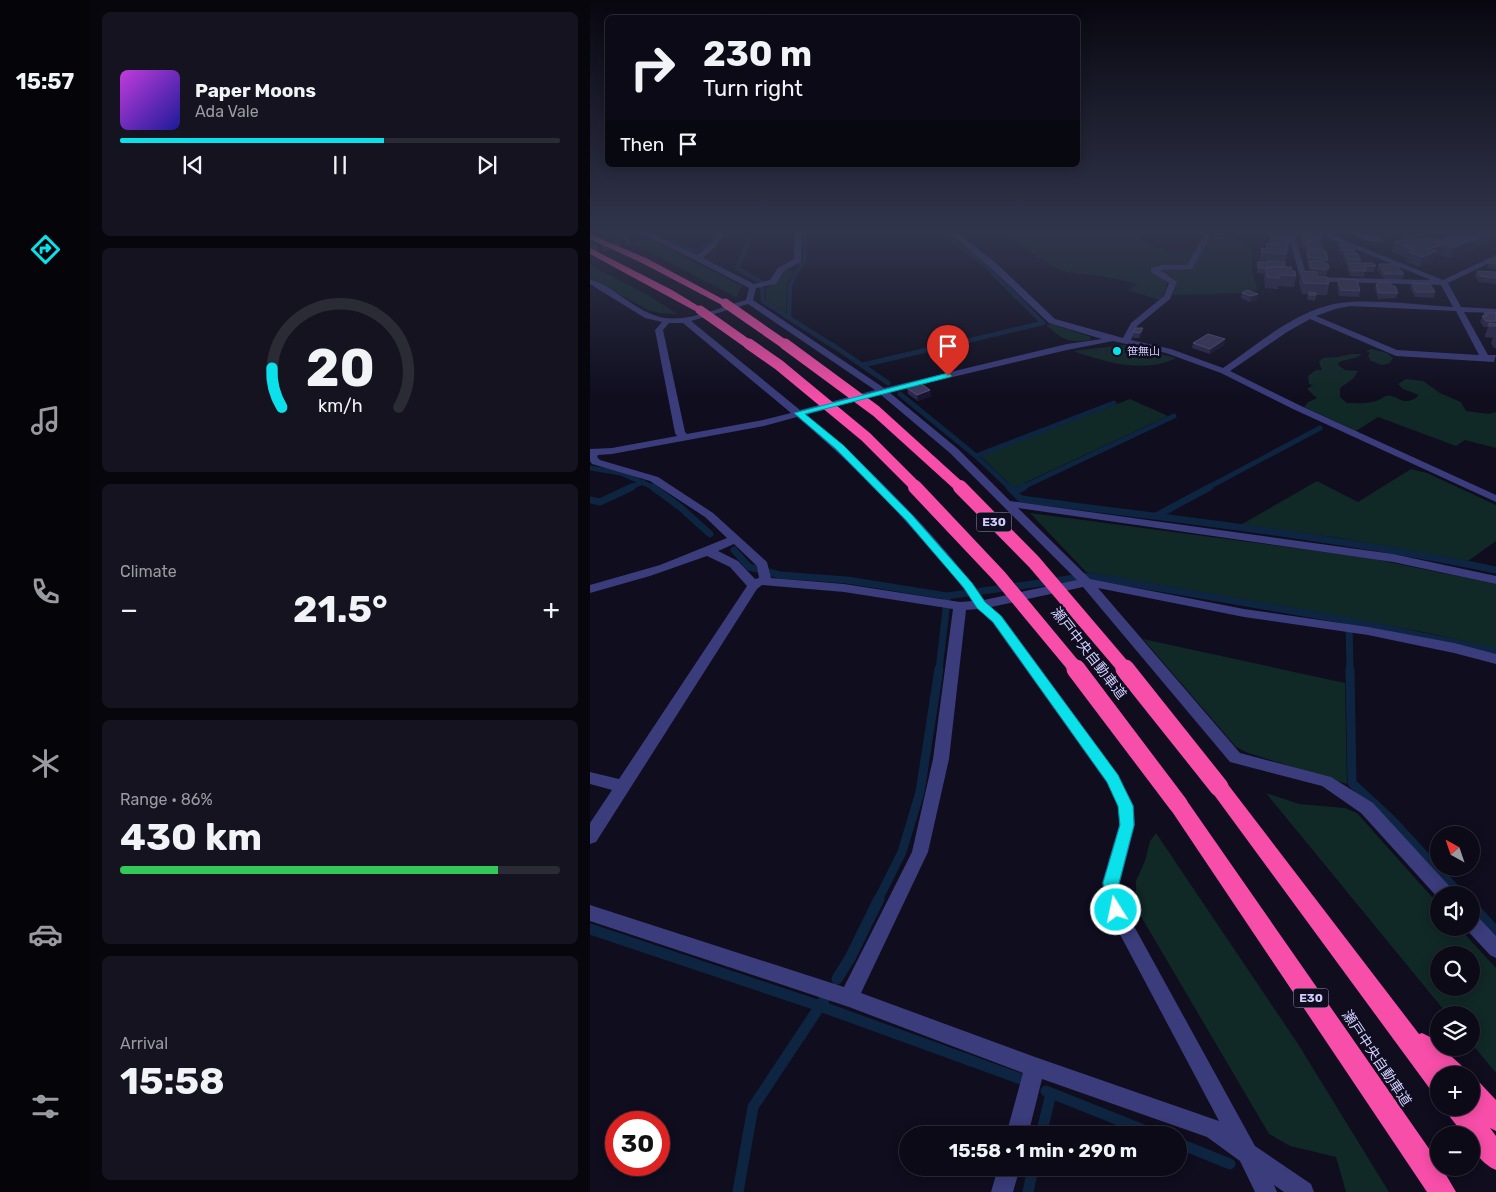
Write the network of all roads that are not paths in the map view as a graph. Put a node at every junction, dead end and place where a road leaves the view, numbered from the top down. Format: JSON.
{"nodes":[{"id":1,"x":600,"y":288,"type":"edge"},
{"id":2,"x":661,"y":288,"type":"edge"},
{"id":3,"x":696,"y":288,"type":"edge"},
{"id":4,"x":758,"y":288,"type":"edge"},
{"id":5,"x":1017,"y":288,"type":"edge"},
{"id":6,"x":1172,"y":288,"type":"edge"},
{"id":7,"x":1446,"y":288,"type":"edge"},
{"id":8,"x":749,"y":301,"type":"junction"},
{"id":9,"x":1458,"y":309,"type":"junction"},
{"id":10,"x":1496,"y":311,"type":"edge"},
{"id":11,"x":1309,"y":316,"type":"junction"},
{"id":12,"x":686,"y":320,"type":"junction"},
{"id":13,"x":667,"y":321,"type":"junction"},
{"id":14,"x":1122,"y":340,"type":"junction"},
{"id":15,"x":1486,"y":358,"type":"junction"},
{"id":16,"x":1496,"y":358,"type":"edge"},
{"id":17,"x":1496,"y":362,"type":"edge"},
{"id":18,"x":1224,"y":371,"type":"junction"},
{"id":19,"x":882,"y":391,"type":"junction"},
{"id":20,"x":798,"y":413,"type":"junction"},
{"id":21,"x":684,"y":437,"type":"junction"},
{"id":22,"x":592,"y":452,"type":"edge"},
{"id":23,"x":1496,"y":499,"type":"edge"},
{"id":24,"x":1010,"y":504,"type":"junction"},
{"id":25,"x":735,"y":539,"type":"junction"},
{"id":26,"x":708,"y":552,"type":"junction"},
{"id":27,"x":762,"y":577,"type":"junction"},
{"id":28,"x":1083,"y":579,"type":"junction"},
{"id":29,"x":1496,"y":580,"type":"edge"},
{"id":30,"x":590,"y":589,"type":"edge"},
{"id":31,"x":975,"y":595,"type":"junction"},
{"id":32,"x":951,"y":606,"type":"junction"},
{"id":33,"x":1496,"y":659,"type":"edge"},
{"id":34,"x":590,"y":778,"type":"edge"},
{"id":35,"x":623,"y":786,"type":"junction"},
{"id":36,"x":590,"y":837,"type":"edge"},
{"id":37,"x":1438,"y":886,"type":"edge"},
{"id":38,"x":590,"y":913,"type":"edge"},
{"id":39,"x":1480,"y":932,"type":"edge"},
{"id":40,"x":1496,"y":949,"type":"edge"},
{"id":41,"x":849,"y":998,"type":"junction"},
{"id":42,"x":1391,"y":1015,"type":"junction"},
{"id":43,"x":1444,"y":1066,"type":"edge"},
{"id":44,"x":1035,"y":1067,"type":"junction"},
{"id":45,"x":1430,"y":1068,"type":"edge"},
{"id":46,"x":1480,"y":1101,"type":"edge"},
{"id":47,"x":1465,"y":1116,"type":"edge"},
{"id":48,"x":1496,"y":1118,"type":"edge"},
{"id":49,"x":1019,"y":1126,"type":"edge"},
{"id":50,"x":1248,"y":1154,"type":"junction"},
{"id":51,"x":1496,"y":1157,"type":"edge"},
{"id":52,"x":1006,"y":1176,"type":"edge"},
{"id":53,"x":1002,"y":1192,"type":"edge"},
{"id":54,"x":1266,"y":1192,"type":"edge"},
{"id":55,"x":1303,"y":1192,"type":"edge"},
{"id":56,"x":1443,"y":1192,"type":"edge"}],
"edges":[{"from":1,"to":13,"type":"street"},
{"from":2,"to":56,"type":"highway","name":"瀬戸中央自動車道","number":"E30","bridge":true},
{"from":3,"to":42,"type":"highway","name":"瀬戸中央自動車道","number":"E30","bridge":true},
{"from":4,"to":8,"type":"street"},
{"from":5,"to":14,"type":"street"},
{"from":6,"to":14,"type":"street"},
{"from":7,"to":9,"type":"street"},
{"from":8,"to":12,"type":"street"},
{"from":8,"to":19,"type":"street"},
{"from":9,"to":10,"type":"street"},
{"from":9,"to":11,"type":"street"},
{"from":9,"to":15,"type":"street"},
{"from":11,"to":15,"type":"street"},
{"from":11,"to":18,"type":"street"},
{"from":12,"to":13,"type":"street"},
{"from":12,"to":20,"type":"street"},
{"from":13,"to":21,"type":"street"},
{"from":14,"to":18,"type":"street"},
{"from":14,"to":19,"type":"street"},
{"from":15,"to":16,"type":"street"},
{"from":15,"to":17,"type":"street"},
{"from":18,"to":23,"type":"street"},
{"from":19,"to":20,"type":"street"},
{"from":19,"to":24,"type":"street"},
{"from":20,"to":21,"type":"street"},
{"from":20,"to":31,"type":"street"},
{"from":21,"to":22,"type":"street"},
{"from":22,"to":25,"type":"street"},
{"from":24,"to":28,"type":"street"},
{"from":24,"to":29,"type":"street"},
{"from":25,"to":26,"type":"street"},
{"from":25,"to":27,"type":"street"},
{"from":26,"to":27,"type":"street"},
{"from":26,"to":30,"type":"street"},
{"from":27,"to":32,"type":"street"},
{"from":27,"to":35,"type":"street"},
{"from":28,"to":31,"type":"street"},
{"from":28,"to":33,"type":"street"},
{"from":28,"to":37,"type":"street"},
{"from":31,"to":32,"type":"street"},
{"from":31,"to":50,"type":"street"},
{"from":32,"to":41,"type":"street"},
{"from":34,"to":35,"type":"street"},
{"from":35,"to":36,"type":"street"},
{"from":38,"to":41,"type":"street"},
{"from":39,"to":40,"type":"street"},
{"from":41,"to":44,"type":"street"},
{"from":42,"to":43,"type":"highway"},
{"from":42,"to":45,"type":"highway","name":"瀬戸中央自動車道","number":"E30"},
{"from":44,"to":49,"type":"street"},
{"from":44,"to":50,"type":"street"},
{"from":46,"to":48,"type":"highway"},
{"from":47,"to":51,"type":"highway"},
{"from":50,"to":54,"type":"street"},
{"from":50,"to":55,"type":"street"},
{"from":52,"to":53,"type":"street"}]}
